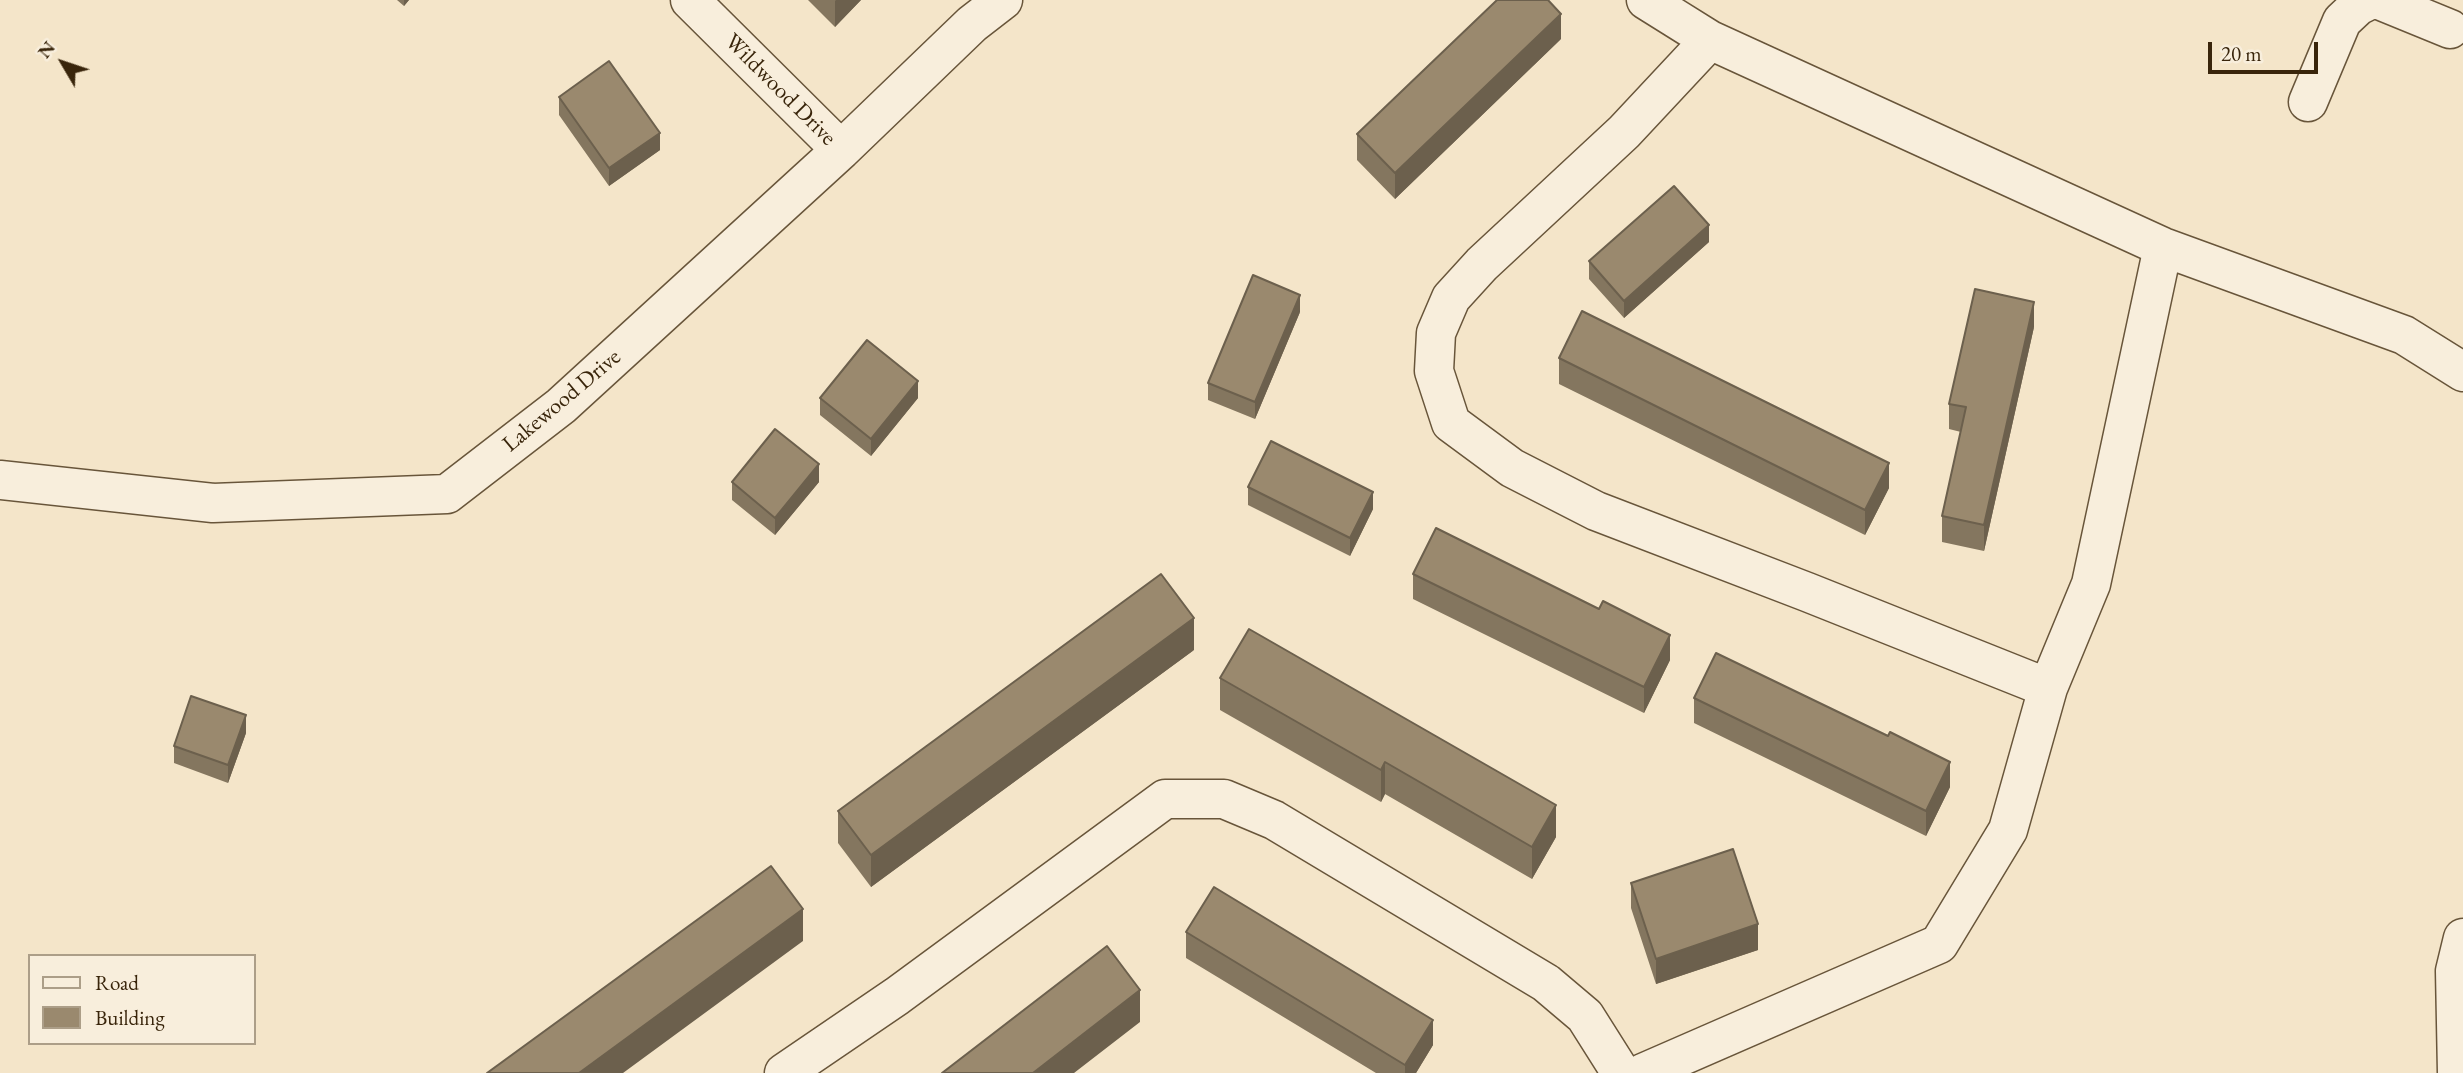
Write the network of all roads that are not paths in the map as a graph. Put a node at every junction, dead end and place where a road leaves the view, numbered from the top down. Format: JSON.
{"nodes":[{"id":1,"x":690,"y":0,"type":"edge"},
{"id":2,"x":1003,"y":0,"type":"edge"},
{"id":3,"x":1646,"y":0,"type":"edge"},
{"id":4,"x":2370,"y":0,"type":"edge"},
{"id":5,"x":2379,"y":0,"type":"edge"},
{"id":6,"x":2459,"y":21,"type":"edge"},
{"id":7,"x":1710,"y":40,"type":"junction"},
{"id":8,"x":2308,"y":102,"type":"dead end"},
{"id":9,"x":841,"y":150,"type":"junction"},
{"id":10,"x":2163,"y":247,"type":"junction"},
{"id":11,"x":2463,"y":372,"type":"edge"},
{"id":12,"x":0,"y":481,"type":"edge"},
{"id":13,"x":2048,"y":688,"type":"junction"},
{"id":14,"x":2463,"y":938,"type":"edge"},
{"id":15,"x":783,"y":1073,"type":"edge"},
{"id":16,"x":1621,"y":1073,"type":"edge"},
{"id":17,"x":1643,"y":1073,"type":"edge"},
{"id":18,"x":2457,"y":1073,"type":"edge"}],
"edges":[{"from":1,"to":9,"type":"street","name":"Wildwood Drive"},
{"from":2,"to":9,"type":"street","name":"Lakewood Drive"},
{"from":3,"to":7,"type":"street"},
{"from":4,"to":8,"type":"street"},
{"from":5,"to":6,"type":"street"},
{"from":7,"to":10,"type":"street"},
{"from":7,"to":13,"type":"street"},
{"from":9,"to":12,"type":"street","name":"Lakewood Drive"},
{"from":10,"to":11,"type":"street"},
{"from":10,"to":13,"type":"street"},
{"from":13,"to":17,"type":"street"},
{"from":14,"to":18,"type":"street"},
{"from":15,"to":16,"type":"street"}]}
